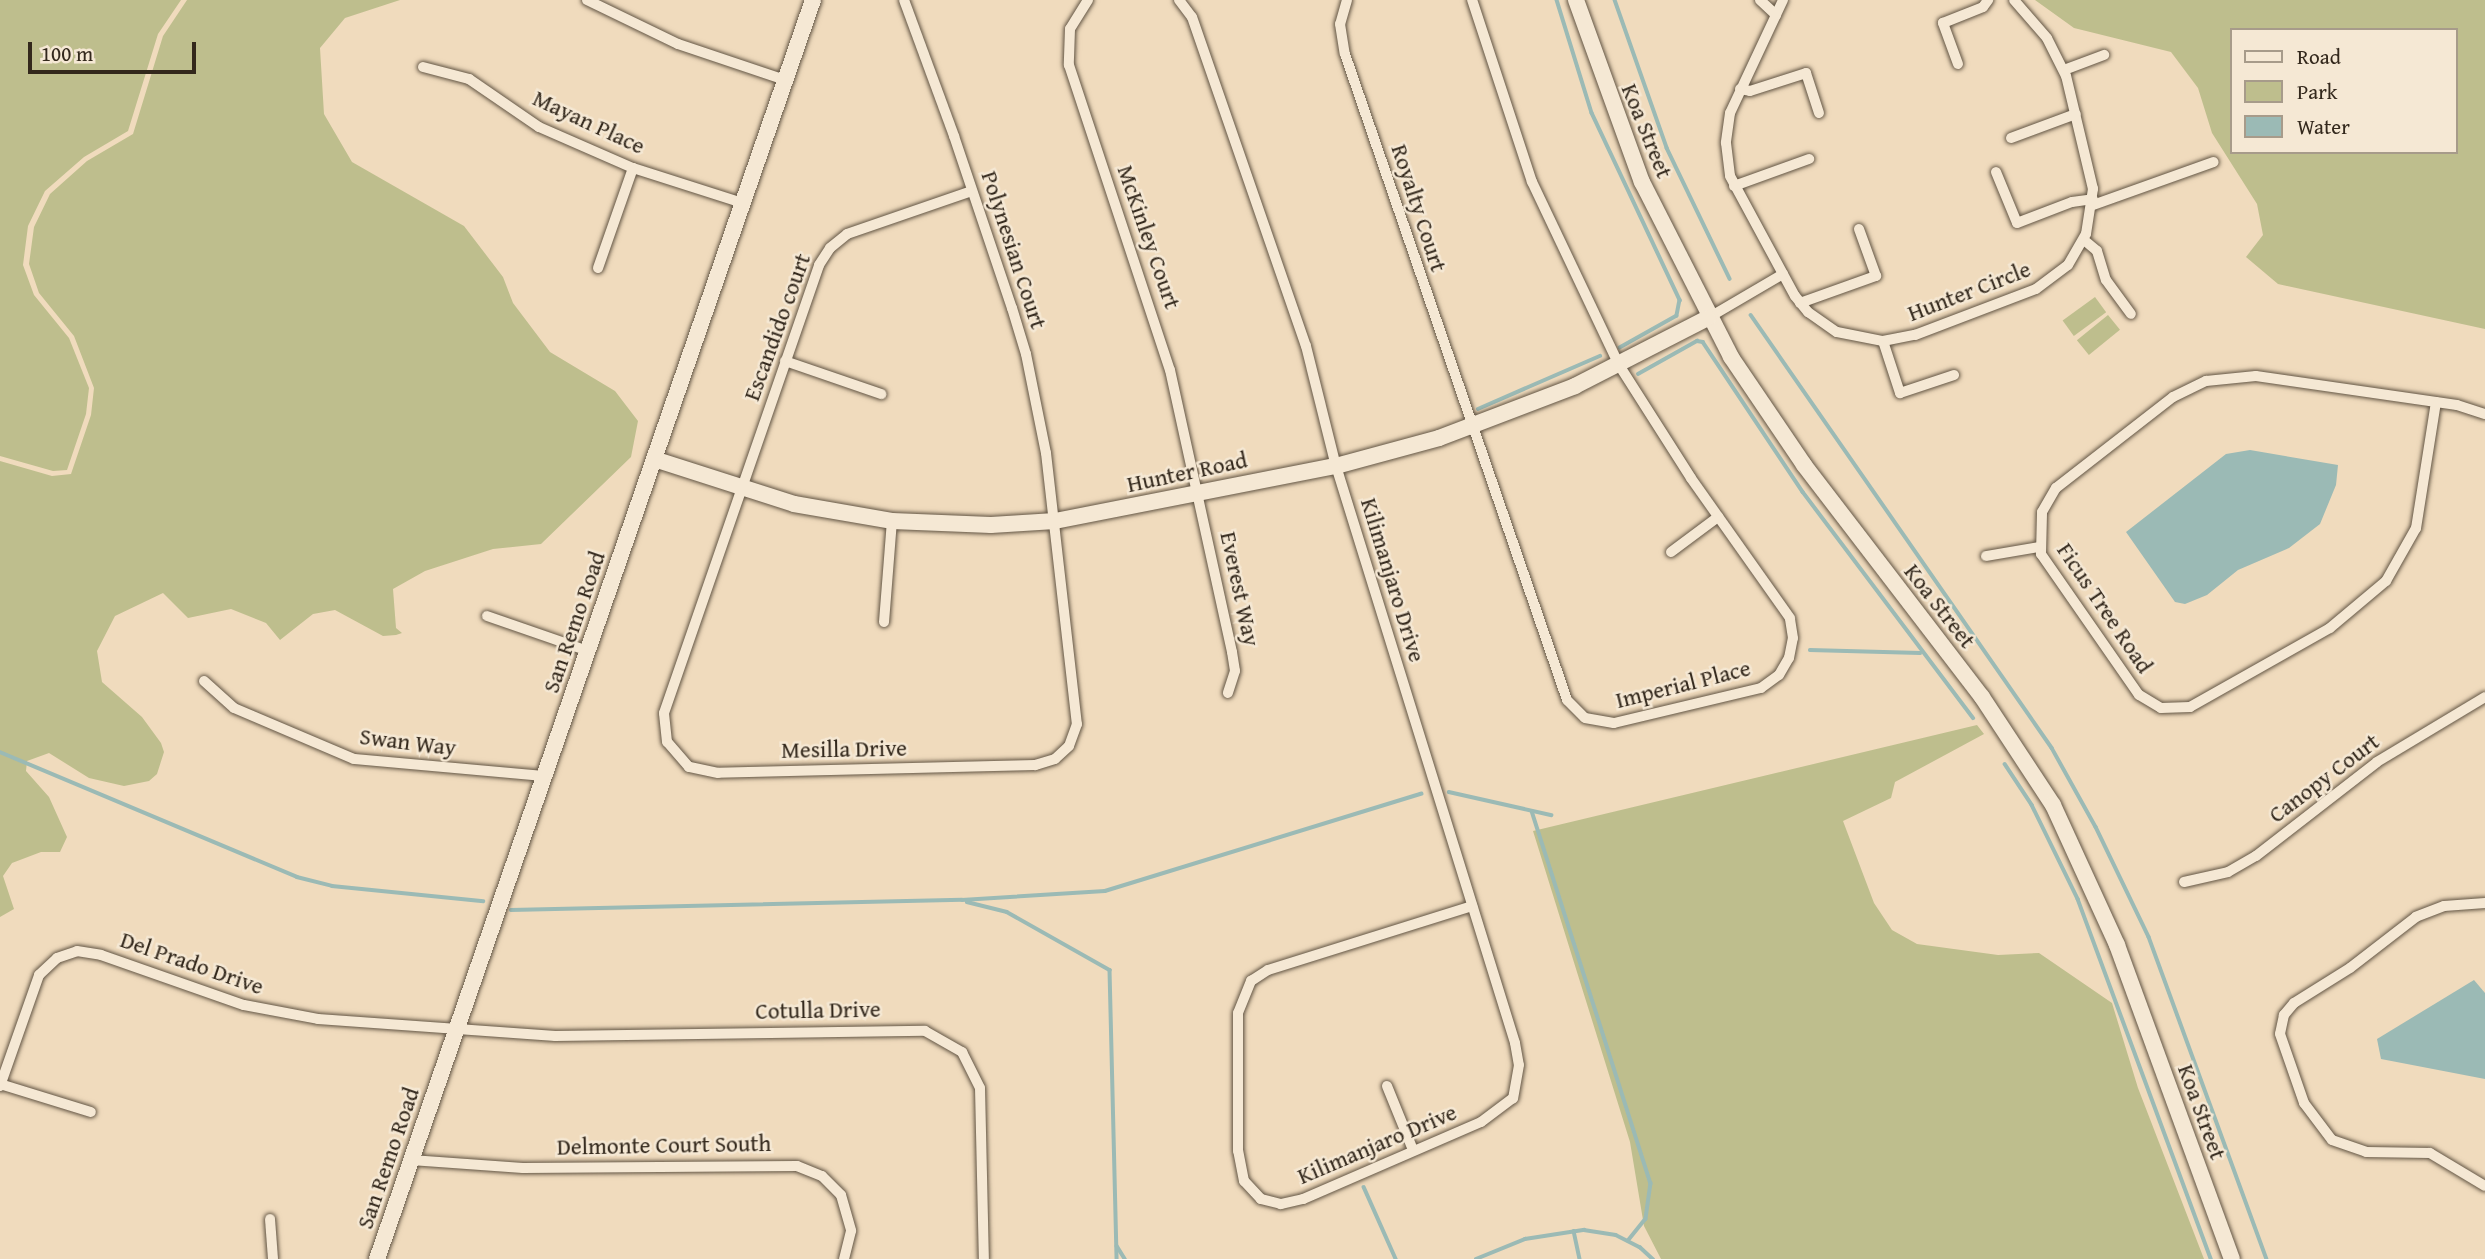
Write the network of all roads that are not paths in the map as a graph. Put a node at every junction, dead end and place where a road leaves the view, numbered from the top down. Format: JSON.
{"nodes":[{"id":1,"x":587,"y":0,"type":"edge"},
{"id":2,"x":813,"y":0,"type":"edge"},
{"id":3,"x":904,"y":0,"type":"edge"},
{"id":4,"x":1088,"y":0,"type":"edge"},
{"id":5,"x":1179,"y":0,"type":"edge"},
{"id":6,"x":1347,"y":0,"type":"edge"},
{"id":7,"x":1472,"y":0,"type":"edge"},
{"id":8,"x":1576,"y":0,"type":"edge"},
{"id":9,"x":1759,"y":0,"type":"edge"},
{"id":10,"x":1783,"y":0,"type":"edge"},
{"id":11,"x":1988,"y":0,"type":"edge"},
{"id":12,"x":2014,"y":0,"type":"edge"},
{"id":13,"x":1776,"y":15,"type":"junction"},
{"id":14,"x":2104,"y":55,"type":"dead end"},
{"id":15,"x":1958,"y":64,"type":"dead end"},
{"id":16,"x":423,"y":67,"type":"dead end"},
{"id":17,"x":2064,"y":70,"type":"junction"},
{"id":18,"x":785,"y":80,"type":"junction"},
{"id":19,"x":1740,"y":89,"type":"junction"},
{"id":20,"x":1819,"y":113,"type":"dead end"},
{"id":21,"x":2076,"y":114,"type":"junction"},
{"id":22,"x":2011,"y":138,"type":"dead end"},
{"id":23,"x":1809,"y":159,"type":"dead end"},
{"id":24,"x":2214,"y":162,"type":"dead end"},
{"id":25,"x":633,"y":168,"type":"junction"},
{"id":26,"x":1996,"y":172,"type":"dead end"},
{"id":27,"x":1734,"y":186,"type":"junction"},
{"id":28,"x":972,"y":191,"type":"junction"},
{"id":29,"x":2093,"y":202,"type":"junction"},
{"id":30,"x":743,"y":203,"type":"junction"},
{"id":31,"x":1859,"y":229,"type":"dead end"},
{"id":32,"x":2084,"y":240,"type":"junction"},
{"id":33,"x":598,"y":268,"type":"dead end"},
{"id":34,"x":1783,"y":274,"type":"junction"},
{"id":35,"x":1800,"y":303,"type":"junction"},
{"id":36,"x":2131,"y":314,"type":"dead end"},
{"id":37,"x":1708,"y":318,"type":"junction"},
{"id":38,"x":1882,"y":341,"type":"junction"},
{"id":39,"x":785,"y":361,"type":"junction"},
{"id":40,"x":1619,"y":365,"type":"junction"},
{"id":41,"x":1954,"y":375,"type":"dead end"},
{"id":42,"x":881,"y":394,"type":"dead end"},
{"id":43,"x":2435,"y":402,"type":"junction"},
{"id":44,"x":2485,"y":414,"type":"edge"},
{"id":45,"x":1473,"y":427,"type":"junction"},
{"id":46,"x":654,"y":459,"type":"junction"},
{"id":47,"x":1336,"y":466,"type":"junction"},
{"id":48,"x":741,"y":488,"type":"junction"},
{"id":49,"x":1198,"y":493,"type":"junction"},
{"id":50,"x":1718,"y":517,"type":"junction"},
{"id":51,"x":892,"y":521,"type":"junction"},
{"id":52,"x":1055,"y":521,"type":"junction"},
{"id":53,"x":2039,"y":547,"type":"junction"},
{"id":54,"x":1671,"y":552,"type":"dead end"},
{"id":55,"x":1986,"y":555,"type":"dead end"},
{"id":56,"x":487,"y":616,"type":"dead end"},
{"id":57,"x":884,"y":622,"type":"dead end"},
{"id":58,"x":588,"y":650,"type":"junction"},
{"id":59,"x":204,"y":681,"type":"dead end"},
{"id":60,"x":1228,"y":693,"type":"dead end"},
{"id":61,"x":2485,"y":697,"type":"edge"},
{"id":62,"x":544,"y":776,"type":"junction"},
{"id":63,"x":2184,"y":882,"type":"dead end"},
{"id":64,"x":2485,"y":903,"type":"edge"},
{"id":65,"x":1472,"y":906,"type":"junction"},
{"id":66,"x":457,"y":1030,"type":"junction"},
{"id":67,"x":0,"y":1085,"type":"edge"},
{"id":68,"x":1387,"y":1086,"type":"dead end"},
{"id":69,"x":91,"y":1112,"type":"dead end"},
{"id":70,"x":2345,"y":1148,"type":"junction"},
{"id":71,"x":1413,"y":1150,"type":"junction"},
{"id":72,"x":411,"y":1160,"type":"junction"},
{"id":73,"x":2341,"y":1160,"type":"dead end"},
{"id":74,"x":2485,"y":1186,"type":"edge"},
{"id":75,"x":270,"y":1219,"type":"dead end"},
{"id":76,"x":273,"y":1259,"type":"edge"},
{"id":77,"x":377,"y":1259,"type":"edge"},
{"id":78,"x":844,"y":1259,"type":"edge"},
{"id":79,"x":984,"y":1259,"type":"edge"},
{"id":80,"x":2232,"y":1259,"type":"edge"}],
"edges":[{"from":1,"to":18,"type":"street"},
{"from":2,"to":18,"type":"street","name":"San Remo Road"},
{"from":3,"to":28,"type":"street","name":"Polynesian Court"},
{"from":4,"to":49,"type":"street","name":"McKinley Court"},
{"from":5,"to":47,"type":"street"},
{"from":6,"to":45,"type":"street","name":"Royalty Court"},
{"from":7,"to":40,"type":"street"},
{"from":8,"to":37,"type":"street","name":"Koa Street"},
{"from":9,"to":13,"type":"street"},
{"from":10,"to":13,"type":"street","name":"Hunter Circle"},
{"from":11,"to":15,"type":"street"},
{"from":12,"to":17,"type":"street","name":"Hunter Circle"},
{"from":13,"to":19,"type":"street","name":"Hunter Circle"},
{"from":14,"to":17,"type":"street"},
{"from":16,"to":25,"type":"street","name":"Mayan Place"},
{"from":17,"to":21,"type":"street","name":"Hunter Circle"},
{"from":18,"to":30,"type":"street","name":"San Remo Road"},
{"from":19,"to":20,"type":"street"},
{"from":19,"to":27,"type":"street","name":"Hunter Circle"},
{"from":21,"to":22,"type":"street"},
{"from":21,"to":29,"type":"street","name":"Hunter Circle"},
{"from":23,"to":27,"type":"street"},
{"from":24,"to":29,"type":"street"},
{"from":25,"to":30,"type":"street","name":"Mayan Place"},
{"from":25,"to":33,"type":"street"},
{"from":26,"to":29,"type":"street"},
{"from":27,"to":34,"type":"street","name":"Hunter Circle"},
{"from":28,"to":39,"type":"street","name":"Escandido court"},
{"from":28,"to":52,"type":"street","name":"Polynesian Court"},
{"from":29,"to":32,"type":"street","name":"Hunter Circle"},
{"from":30,"to":46,"type":"street","name":"San Remo Road"},
{"from":31,"to":35,"type":"street"},
{"from":32,"to":36,"type":"street"},
{"from":32,"to":38,"type":"street","name":"Hunter Circle"},
{"from":34,"to":35,"type":"street","name":"Hunter Circle"},
{"from":34,"to":37,"type":"street"},
{"from":35,"to":38,"type":"street","name":"Hunter Circle"},
{"from":37,"to":40,"type":"street","name":"Hunter Road"},
{"from":37,"to":80,"type":"street","name":"Koa Street"},
{"from":38,"to":41,"type":"street"},
{"from":39,"to":42,"type":"street"},
{"from":39,"to":48,"type":"street","name":"Escandido court"},
{"from":40,"to":45,"type":"street","name":"Hunter Road"},
{"from":40,"to":50,"type":"street","name":"Imperial Place"},
{"from":43,"to":44,"type":"street","name":"Ficus Tree Road"},
{"from":43,"to":53,"type":"street","name":"Ficus Tree Road"},
{"from":43,"to":53,"type":"street","name":"Ficus Tree Road"},
{"from":45,"to":47,"type":"street","name":"Hunter Road"},
{"from":45,"to":50,"type":"street","name":"Imperial Place"},
{"from":46,"to":48,"type":"street","name":"Hunter Road"},
{"from":46,"to":58,"type":"street","name":"San Remo Road"},
{"from":47,"to":49,"type":"street","name":"Hunter Road"},
{"from":47,"to":65,"type":"street","name":"Kilimanjaro Drive"},
{"from":48,"to":51,"type":"street","name":"Hunter Road"},
{"from":48,"to":52,"type":"street","name":"Mesilla Drive"},
{"from":49,"to":52,"type":"street","name":"Hunter Road"},
{"from":49,"to":60,"type":"street","name":"Everest Way"},
{"from":50,"to":54,"type":"street"},
{"from":51,"to":52,"type":"street","name":"Hunter Road"},
{"from":51,"to":57,"type":"street"},
{"from":53,"to":55,"type":"street"},
{"from":56,"to":58,"type":"street"},
{"from":58,"to":62,"type":"street","name":"San Remo Road"},
{"from":59,"to":62,"type":"street","name":"Swan Way"},
{"from":61,"to":63,"type":"street","name":"Canopy Court"},
{"from":62,"to":66,"type":"street","name":"San Remo Road"},
{"from":64,"to":70,"type":"street"},
{"from":65,"to":71,"type":"street","name":"Kilimanjaro Drive"},
{"from":65,"to":71,"type":"street","name":"Kilimanjaro Drive"},
{"from":66,"to":67,"type":"street","name":"Del Prado Drive"},
{"from":66,"to":72,"type":"street","name":"San Remo Road"},
{"from":66,"to":79,"type":"street","name":"Cotulla Drive"},
{"from":67,"to":69,"type":"street"},
{"from":68,"to":71,"type":"street"},
{"from":70,"to":73,"type":"street"},
{"from":70,"to":74,"type":"street"},
{"from":72,"to":77,"type":"street","name":"San Remo Road"},
{"from":72,"to":78,"type":"street","name":"Delmonte Court South"},
{"from":75,"to":76,"type":"street"}]}
